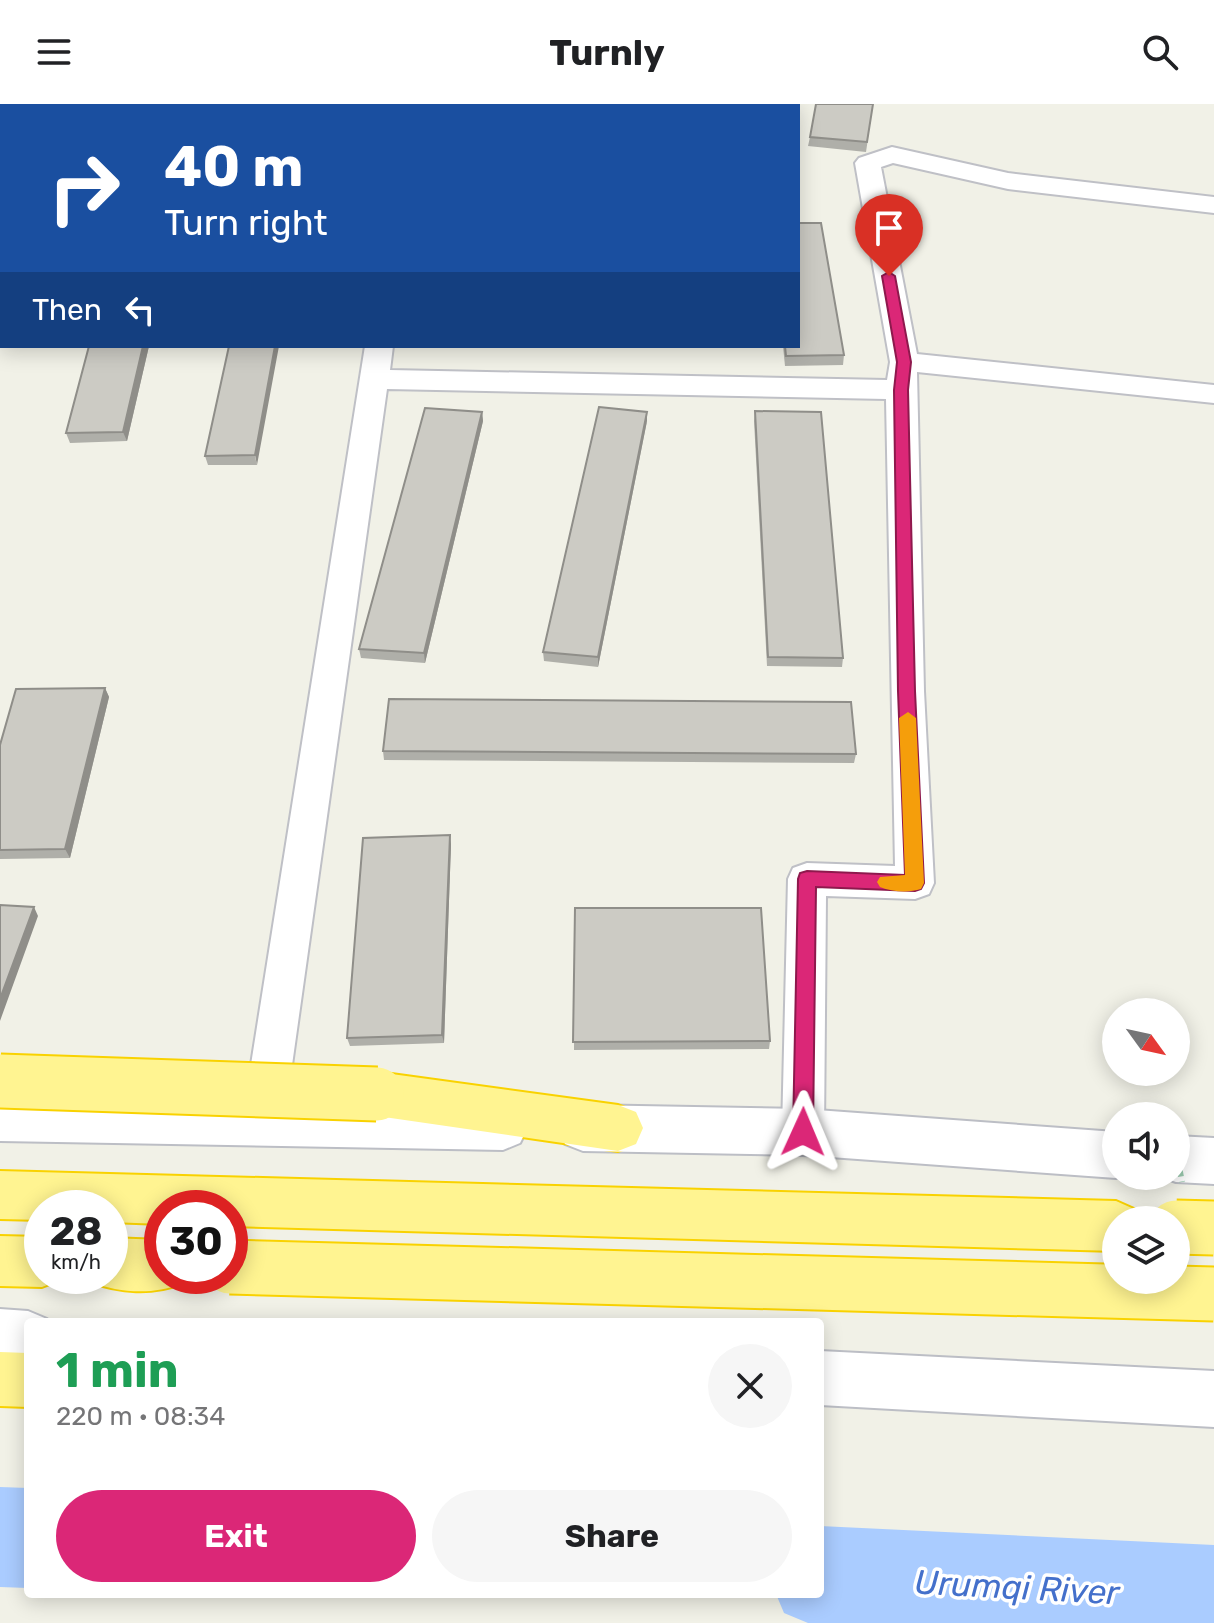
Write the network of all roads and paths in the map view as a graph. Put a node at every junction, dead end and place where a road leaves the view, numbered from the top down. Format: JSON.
{"nodes":[{"id":1,"x":1214,"y":205,"type":"edge"},
{"id":2,"x":376,"y":363,"type":"edge"},
{"id":3,"x":903,"y":376,"type":"junction"},
{"id":4,"x":1214,"y":394,"type":"edge"},
{"id":5,"x":0,"y":1081,"type":"edge"},
{"id":6,"x":0,"y":1118,"type":"edge"},
{"id":7,"x":263,"y":1123,"type":"junction"},
{"id":8,"x":618,"y":1128,"type":"junction"},
{"id":9,"x":803,"y":1132,"type":"junction"},
{"id":10,"x":1102,"y":1154,"type":"edge"},
{"id":11,"x":1190,"y":1160,"type":"edge"},
{"id":12,"x":1214,"y":1161,"type":"edge"},
{"id":13,"x":0,"y":1195,"type":"edge"},
{"id":14,"x":1102,"y":1226,"type":"edge"},
{"id":15,"x":1190,"y":1227,"type":"edge"},
{"id":16,"x":1214,"y":1228,"type":"edge"},
{"id":17,"x":0,"y":1261,"type":"edge"},
{"id":18,"x":24,"y":1262,"type":"edge"},
{"id":19,"x":248,"y":1267,"type":"edge"},
{"id":20,"x":1214,"y":1294,"type":"edge"},
{"id":21,"x":0,"y":1336,"type":"edge"},
{"id":22,"x":24,"y":1338,"type":"edge"},
{"id":23,"x":824,"y":1378,"type":"edge"},
{"id":24,"x":0,"y":1379,"type":"edge"},
{"id":25,"x":24,"y":1380,"type":"edge"},
{"id":26,"x":1214,"y":1399,"type":"edge"}],
"edges":[{"from":1,"to":3,"type":"street"},
{"from":2,"to":3,"type":"street"},
{"from":2,"to":7,"type":"street"},
{"from":3,"to":4,"type":"street"},
{"from":3,"to":9,"type":"street"},
{"from":5,"to":8,"type":"highway","bridge":true},
{"from":6,"to":7,"type":"main road"},
{"from":7,"to":8,"type":"main road"},
{"from":8,"to":9,"type":"main road"},
{"from":9,"to":10,"type":"main road"},
{"from":11,"to":12,"type":"main road"},
{"from":13,"to":14,"type":"highway"},
{"from":15,"to":16,"type":"highway","bridge":true},
{"from":17,"to":18,"type":"highway"},
{"from":19,"to":20,"type":"highway","bridge":true},
{"from":21,"to":22,"type":"main road"},
{"from":23,"to":26,"type":"main road"},
{"from":24,"to":25,"type":"highway"}]}
